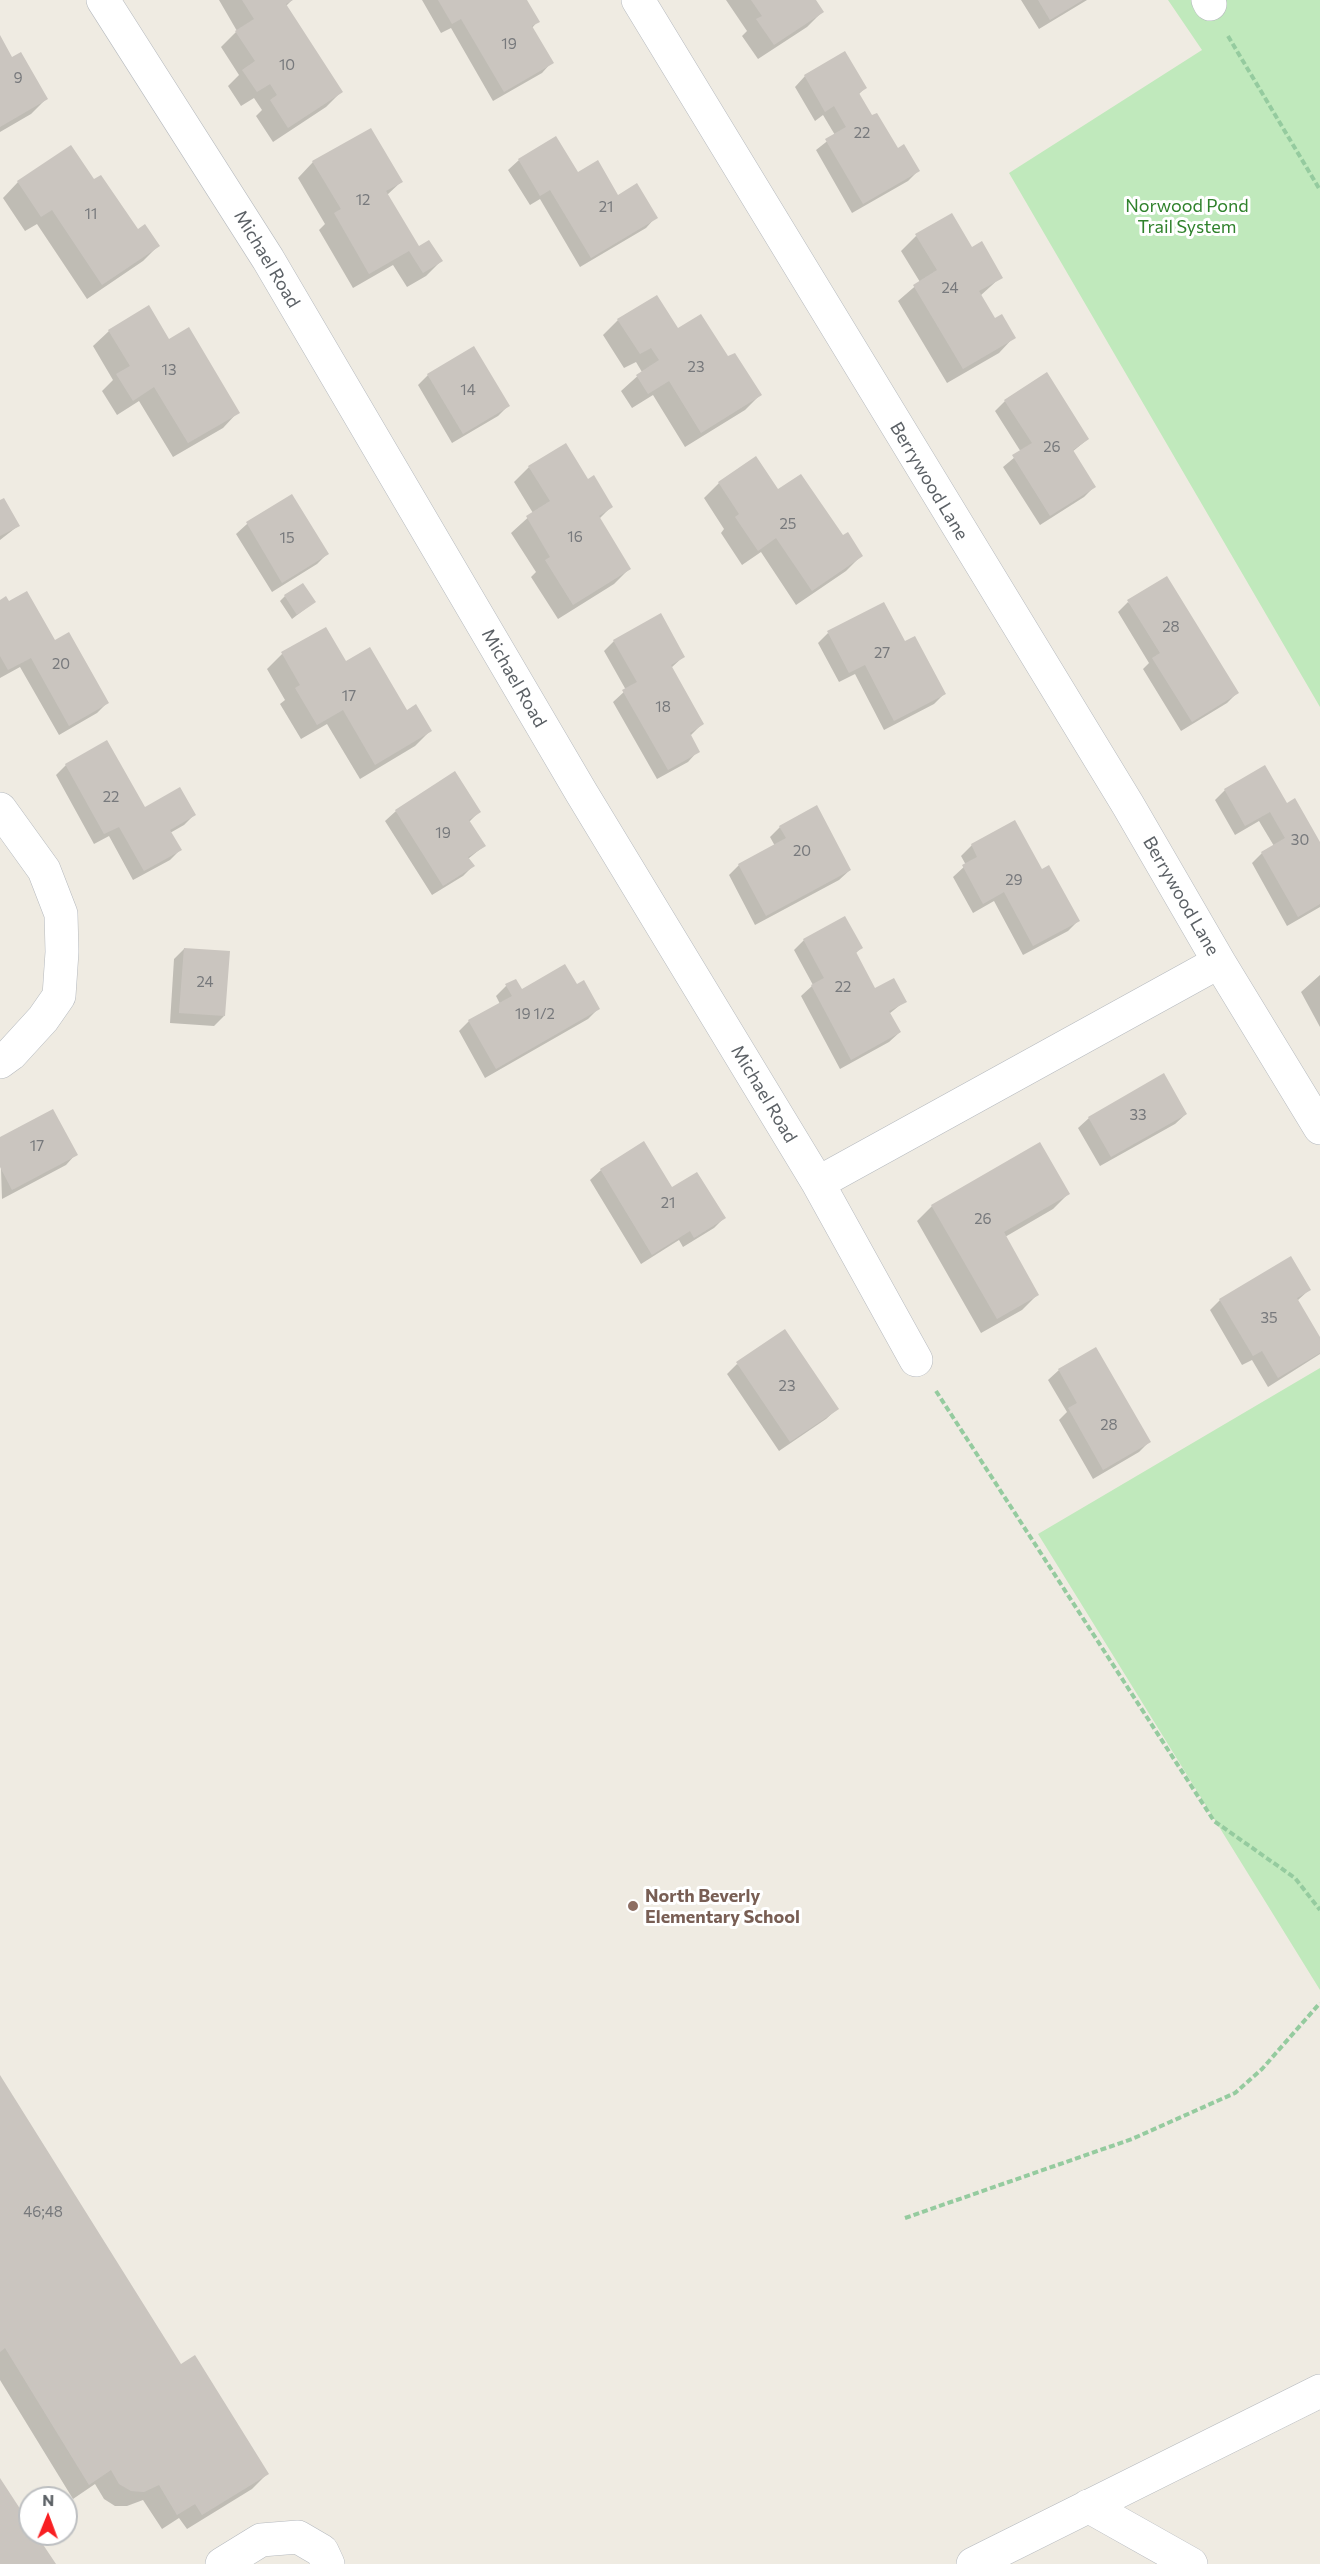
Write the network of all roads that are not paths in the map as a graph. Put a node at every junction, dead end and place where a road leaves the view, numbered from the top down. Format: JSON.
{"nodes":[{"id":1,"x":103,"y":0,"type":"edge"},
{"id":2,"x":638,"y":0,"type":"edge"},
{"id":3,"x":0,"y":809,"type":"edge"},
{"id":4,"x":1219,"y":962,"type":"junction"},
{"id":5,"x":0,"y":1062,"type":"edge"},
{"id":6,"x":1320,"y":1128,"type":"edge"},
{"id":7,"x":818,"y":1183,"type":"junction"},
{"id":8,"x":916,"y":1360,"type":"road end"},
{"id":9,"x":1320,"y":2391,"type":"edge"},
{"id":10,"x":1088,"y":2506,"type":"junction"},
{"id":11,"x":222,"y":2564,"type":"edge"},
{"id":12,"x":328,"y":2564,"type":"edge"},
{"id":13,"x":973,"y":2564,"type":"edge"},
{"id":14,"x":1191,"y":2564,"type":"edge"}],
"edges":[{"from":1,"to":7,"type":"street","name":"Michael Road"},
{"from":2,"to":4,"type":"street","name":"Berrywood Lane"},
{"from":3,"to":5,"type":"street"},
{"from":4,"to":6,"type":"street","name":"Berrywood Lane"},
{"from":4,"to":7,"type":"street","name":"Berrywood Lane"},
{"from":7,"to":8,"type":"street","name":"Michael Road"},
{"from":9,"to":10,"type":"street"},
{"from":10,"to":13,"type":"street"},
{"from":10,"to":14,"type":"street"},
{"from":11,"to":12,"type":"street"}]}
